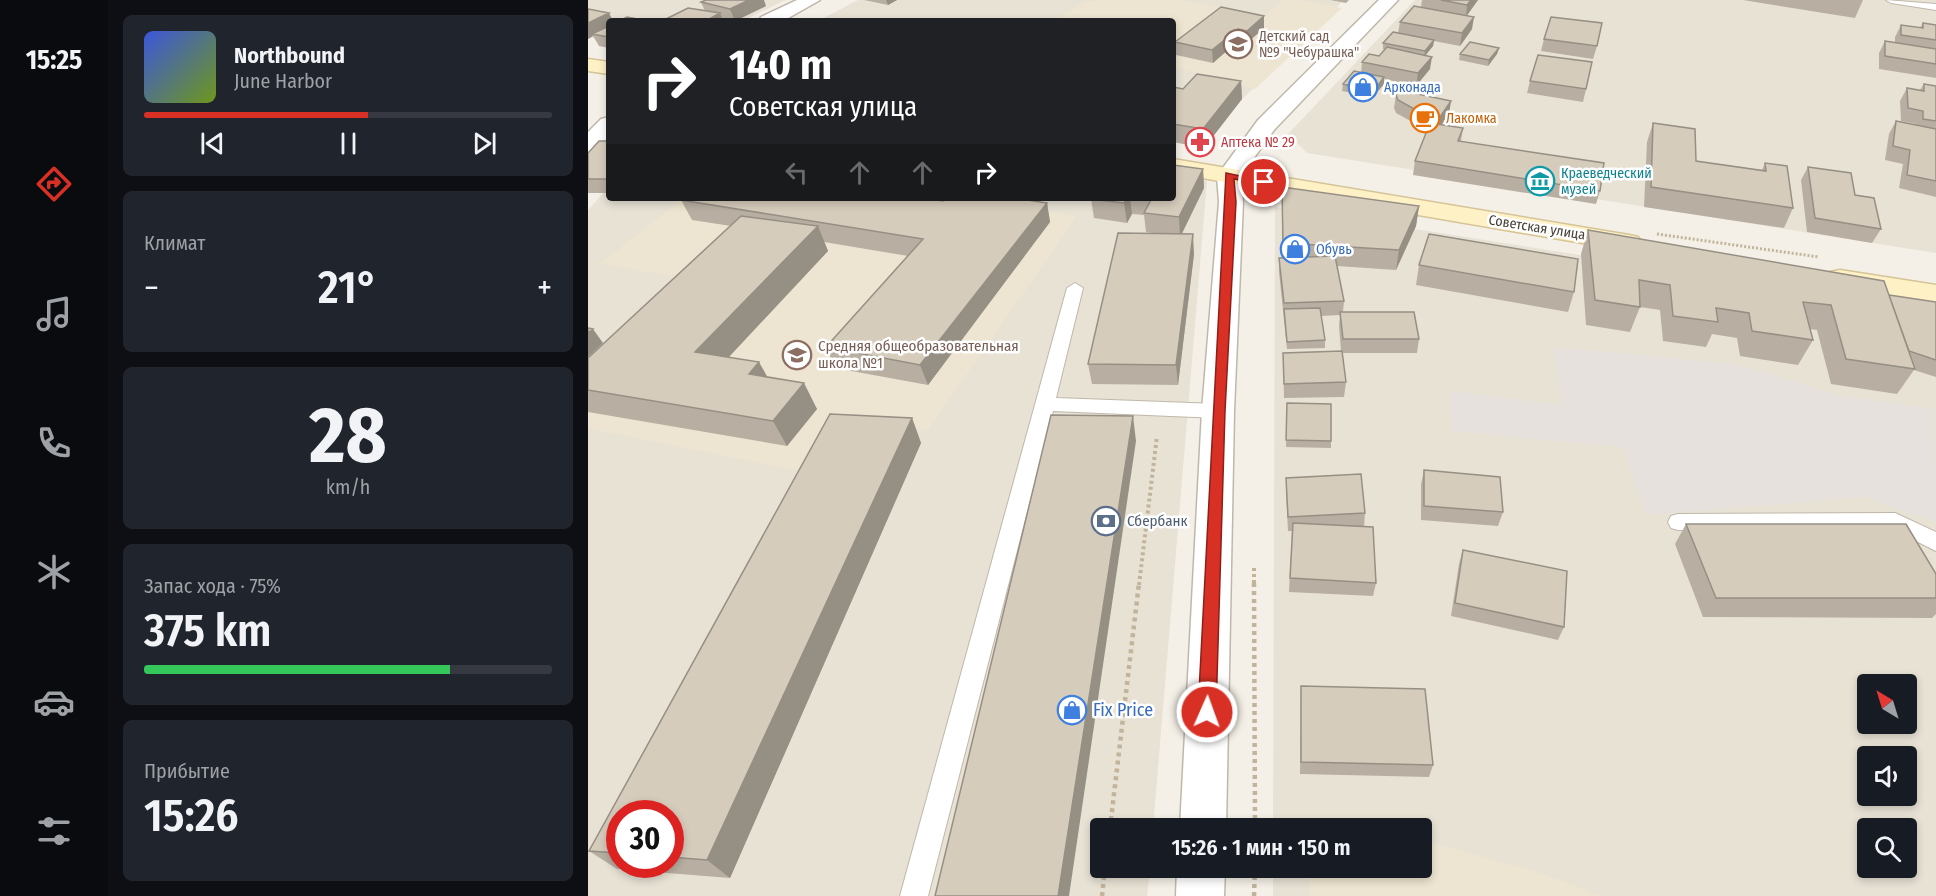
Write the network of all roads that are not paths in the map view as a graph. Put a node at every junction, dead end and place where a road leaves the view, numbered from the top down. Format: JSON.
{"nodes":[{"id":1,"x":811,"y":0,"type":"edge"},
{"id":2,"x":1389,"y":0,"type":"edge"},
{"id":3,"x":1891,"y":0,"type":"edge"},
{"id":4,"x":1936,"y":7,"type":"edge"},
{"id":5,"x":774,"y":18,"type":"edge"},
{"id":6,"x":588,"y":65,"type":"edge"},
{"id":7,"x":606,"y":68,"type":"edge"},
{"id":8,"x":606,"y":127,"type":"edge"},
{"id":9,"x":588,"y":145,"type":"edge"},
{"id":10,"x":1176,"y":167,"type":"edge"},
{"id":11,"x":1229,"y":176,"type":"junction"},
{"id":12,"x":1653,"y":247,"type":"edge"},
{"id":13,"x":1818,"y":274,"type":"edge"},
{"id":14,"x":1076,"y":288,"type":"dead end"},
{"id":15,"x":1936,"y":294,"type":"edge"},
{"id":16,"x":1046,"y":404,"type":"junction"},
{"id":17,"x":1218,"y":411,"type":"junction"},
{"id":18,"x":1678,"y":522,"type":"dead end"},
{"id":19,"x":1936,"y":542,"type":"edge"},
{"id":20,"x":1203,"y":818,"type":"edge"},
{"id":21,"x":1201,"y":878,"type":"edge"},
{"id":22,"x":914,"y":896,"type":"edge"},
{"id":23,"x":1200,"y":896,"type":"edge"}],
"edges":[{"from":1,"to":5,"type":"street"},
{"from":2,"to":11,"type":"street"},
{"from":3,"to":4,"type":"lane"},
{"from":6,"to":7,"type":"main road"},
{"from":8,"to":9,"type":"street"},
{"from":10,"to":11,"type":"main road","name":"Советская улица"},
{"from":11,"to":12,"type":"main road","name":"Советская улица"},
{"from":11,"to":17,"type":"street"},
{"from":13,"to":15,"type":"main road"},
{"from":14,"to":16,"type":"lane"},
{"from":16,"to":17,"type":"lane"},
{"from":16,"to":22,"type":"lane"},
{"from":17,"to":20,"type":"street"},
{"from":18,"to":19,"type":"lane"},
{"from":21,"to":23,"type":"street"}]}
